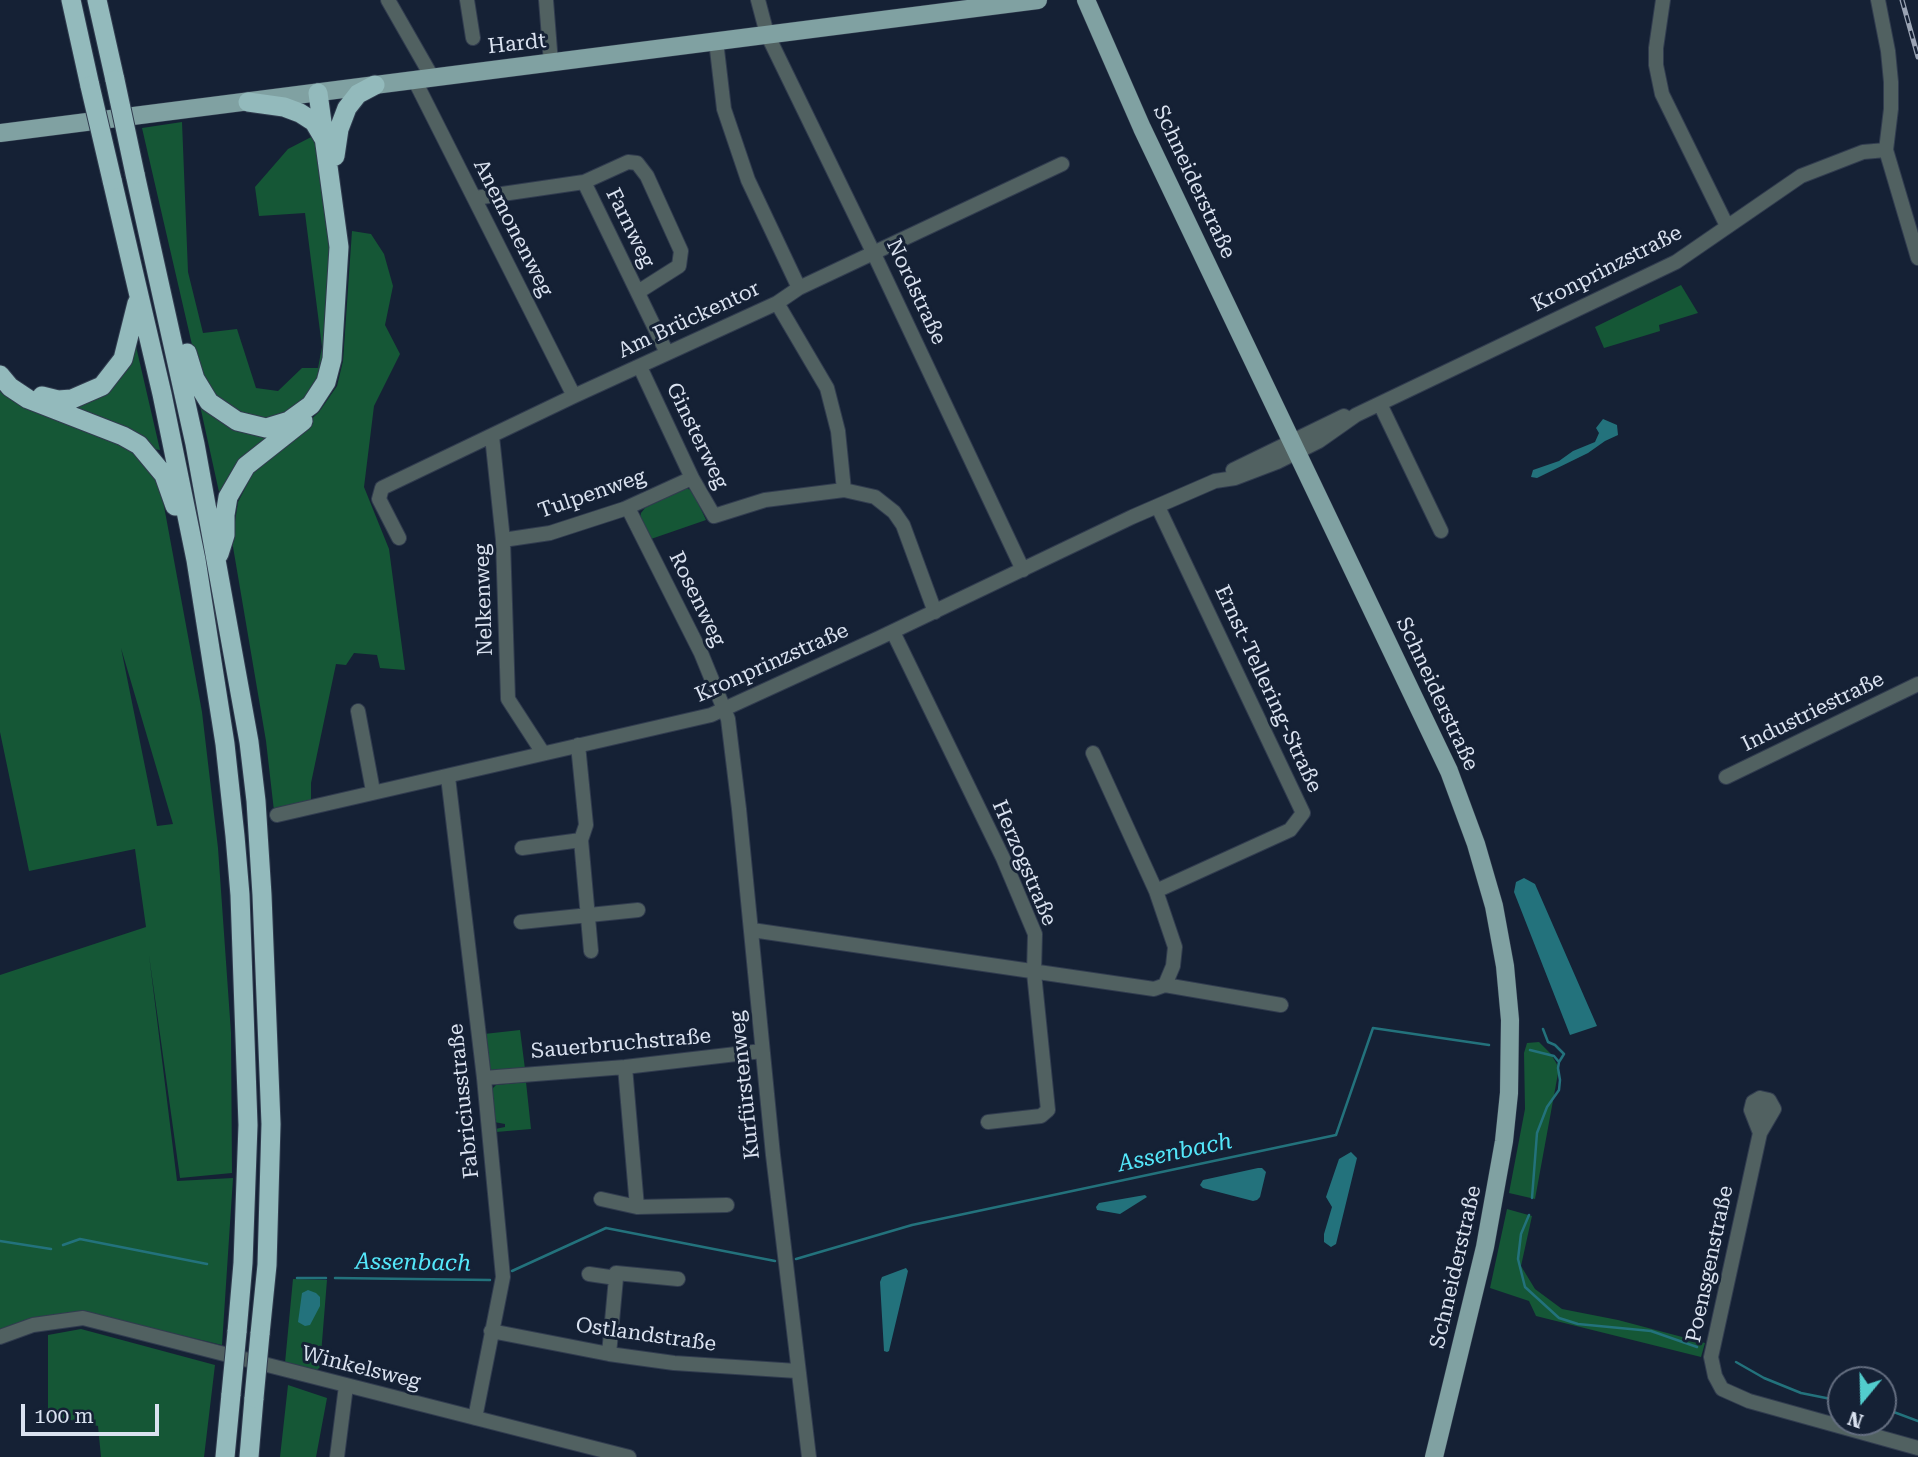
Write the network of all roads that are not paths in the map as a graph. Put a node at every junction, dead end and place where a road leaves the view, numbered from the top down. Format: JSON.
{"nodes":[{"id":1,"x":71,"y":0,"type":"edge"},
{"id":2,"x":97,"y":0,"type":"edge"},
{"id":3,"x":388,"y":0,"type":"edge"},
{"id":4,"x":467,"y":0,"type":"edge"},
{"id":5,"x":546,"y":0,"type":"edge"},
{"id":6,"x":758,"y":0,"type":"edge"},
{"id":7,"x":1038,"y":0,"type":"edge"},
{"id":8,"x":1086,"y":0,"type":"edge"},
{"id":9,"x":1663,"y":0,"type":"edge"},
{"id":10,"x":1878,"y":0,"type":"edge"},
{"id":11,"x":767,"y":34,"type":"junction"},
{"id":12,"x":474,"y":38,"type":"dead end"},
{"id":13,"x":716,"y":41,"type":"junction"},
{"id":14,"x":551,"y":63,"type":"junction"},
{"id":15,"x":423,"y":78,"type":"junction"},
{"id":16,"x":375,"y":85,"type":"junction"},
{"id":17,"x":322,"y":92,"type":"junction"},
{"id":18,"x":248,"y":102,"type":"junction"},
{"id":19,"x":0,"y":134,"type":"edge"},
{"id":20,"x":330,"y":148,"type":"junction"},
{"id":21,"x":1886,"y":150,"type":"junction"},
{"id":22,"x":1062,"y":164,"type":"dead end"},
{"id":23,"x":584,"y":182,"type":"junction"},
{"id":24,"x":475,"y":198,"type":"junction"},
{"id":25,"x":1727,"y":226,"type":"junction"},
{"id":26,"x":874,"y":254,"type":"junction"},
{"id":27,"x":1918,"y":258,"type":"edge"},
{"id":28,"x":799,"y":288,"type":"junction"},
{"id":29,"x":638,"y":292,"type":"junction"},
{"id":30,"x":139,"y":295,"type":"junction"},
{"id":31,"x":162,"y":295,"type":"junction"},
{"id":32,"x":778,"y":303,"type":"junction"},
{"id":33,"x":667,"y":353,"type":"junction"},
{"id":34,"x":0,"y":365,"type":"edge"},
{"id":35,"x":640,"y":367,"type":"junction"},
{"id":36,"x":0,"y":375,"type":"edge"},
{"id":37,"x":574,"y":396,"type":"junction"},
{"id":38,"x":1380,"y":404,"type":"junction"},
{"id":39,"x":492,"y":436,"type":"junction"},
{"id":40,"x":1294,"y":447,"type":"junction"},
{"id":41,"x":692,"y":478,"type":"junction"},
{"id":42,"x":843,"y":483,"type":"junction"},
{"id":43,"x":1158,"y":507,"type":"junction"},
{"id":44,"x":628,"y":508,"type":"junction"},
{"id":45,"x":1441,"y":531,"type":"dead end"},
{"id":46,"x":399,"y":538,"type":"dead end"},
{"id":47,"x":503,"y":540,"type":"junction"},
{"id":48,"x":196,"y":560,"type":"junction"},
{"id":49,"x":217,"y":561,"type":"junction"},
{"id":50,"x":1023,"y":570,"type":"junction"},
{"id":51,"x":935,"y":612,"type":"junction"},
{"id":52,"x":893,"y":632,"type":"junction"},
{"id":53,"x":1918,"y":684,"type":"edge"},
{"id":54,"x":724,"y":710,"type":"junction"},
{"id":55,"x":358,"y":711,"type":"dead end"},
{"id":56,"x":578,"y":745,"type":"junction"},
{"id":57,"x":543,"y":752,"type":"junction"},
{"id":58,"x":1093,"y":754,"type":"dead end"},
{"id":59,"x":448,"y":777,"type":"junction"},
{"id":60,"x":1726,"y":777,"type":"dead end"},
{"id":61,"x":373,"y":791,"type":"junction"},
{"id":62,"x":277,"y":815,"type":"dead end"},
{"id":63,"x":581,"y":840,"type":"junction"},
{"id":64,"x":522,"y":848,"type":"dead end"},
{"id":65,"x":1156,"y":891,"type":"junction"},
{"id":66,"x":638,"y":910,"type":"dead end"},
{"id":67,"x":587,"y":915,"type":"junction"},
{"id":68,"x":521,"y":922,"type":"dead end"},
{"id":69,"x":751,"y":930,"type":"junction"},
{"id":70,"x":591,"y":951,"type":"dead end"},
{"id":71,"x":1034,"y":973,"type":"junction"},
{"id":72,"x":1165,"y":985,"type":"junction"},
{"id":73,"x":1281,"y":1005,"type":"dead end"},
{"id":74,"x":762,"y":1051,"type":"junction"},
{"id":75,"x":625,"y":1067,"type":"junction"},
{"id":76,"x":484,"y":1077,"type":"junction"},
{"id":77,"x":1762,"y":1111,"type":"dead end"},
{"id":78,"x":988,"y":1122,"type":"dead end"},
{"id":79,"x":601,"y":1199,"type":"dead end"},
{"id":80,"x":727,"y":1205,"type":"dead end"},
{"id":81,"x":637,"y":1207,"type":"junction"},
{"id":82,"x":589,"y":1274,"type":"dead end"},
{"id":83,"x":616,"y":1278,"type":"junction"},
{"id":84,"x":678,"y":1279,"type":"dead end"},
{"id":85,"x":491,"y":1331,"type":"junction"},
{"id":86,"x":0,"y":1336,"type":"edge"},
{"id":87,"x":609,"y":1354,"type":"junction"},
{"id":88,"x":797,"y":1371,"type":"junction"},
{"id":89,"x":346,"y":1386,"type":"junction"},
{"id":90,"x":475,"y":1419,"type":"junction"},
{"id":91,"x":1918,"y":1448,"type":"edge"},
{"id":92,"x":225,"y":1457,"type":"edge"},
{"id":93,"x":248,"y":1457,"type":"edge"},
{"id":94,"x":337,"y":1457,"type":"edge"},
{"id":95,"x":629,"y":1457,"type":"edge"},
{"id":96,"x":809,"y":1457,"type":"edge"},
{"id":97,"x":1434,"y":1457,"type":"edge"}],
"edges":[{"from":1,"to":30,"type":"highway","bridge":true},
{"from":2,"to":31,"type":"highway","bridge":true},
{"from":3,"to":15,"type":"street","name":"Anemonenweg"},
{"from":4,"to":12,"type":"street"},
{"from":5,"to":14,"type":"street"},
{"from":6,"to":11,"type":"street","name":"Nordstraße"},
{"from":7,"to":11,"type":"main road","name":"Hardt"},
{"from":8,"to":40,"type":"main road","name":"Schneiderstraße"},
{"from":9,"to":25,"type":"street"},
{"from":10,"to":21,"type":"street"},
{"from":11,"to":13,"type":"main road","name":"Hardt"},
{"from":11,"to":26,"type":"street","name":"Nordstraße"},
{"from":13,"to":14,"type":"main road","name":"Hardt"},
{"from":13,"to":28,"type":"street"},
{"from":14,"to":15,"type":"main road","name":"Hardt"},
{"from":15,"to":16,"type":"main road","name":"Hardt"},
{"from":15,"to":24,"type":"street","name":"Anemonenweg"},
{"from":16,"to":17,"type":"main road","name":"Hardt"},
{"from":16,"to":20,"type":"highway"},
{"from":17,"to":18,"type":"main road","name":"Hardt"},
{"from":17,"to":20,"type":"highway"},
{"from":18,"to":19,"type":"main road","name":"Hardt"},
{"from":18,"to":20,"type":"highway"},
{"from":20,"to":31,"type":"highway"},
{"from":20,"to":49,"type":"highway"},
{"from":21,"to":25,"type":"street","name":"Kronprinzstraße"},
{"from":21,"to":27,"type":"street"},
{"from":22,"to":26,"type":"street","name":"Am Brückentor"},
{"from":23,"to":24,"type":"street","name":"Farnweg"},
{"from":23,"to":29,"type":"street","name":"Farnweg"},
{"from":23,"to":29,"type":"street"},
{"from":24,"to":37,"type":"street","name":"Anemonenweg"},
{"from":25,"to":38,"type":"street","name":"Kronprinzstraße"},
{"from":26,"to":28,"type":"street","name":"Am Brückentor"},
{"from":26,"to":50,"type":"street","name":"Nordstraße"},
{"from":28,"to":32,"type":"street","name":"Am Brückentor"},
{"from":29,"to":33,"type":"street","name":"Farnweg"},
{"from":30,"to":34,"type":"highway"},
{"from":30,"to":48,"type":"highway"},
{"from":31,"to":49,"type":"highway"},
{"from":32,"to":33,"type":"street","name":"Am Brückentor"},
{"from":32,"to":42,"type":"street"},
{"from":33,"to":35,"type":"street","name":"Am Brückentor"},
{"from":35,"to":37,"type":"street","name":"Am Brückentor"},
{"from":35,"to":41,"type":"street","name":"Ginsterweg"},
{"from":36,"to":48,"type":"highway"},
{"from":37,"to":39,"type":"street","name":"Am Brückentor"},
{"from":38,"to":40,"type":"street","name":"Kronprinzstraße"},
{"from":38,"to":45,"type":"street"},
{"from":39,"to":46,"type":"street","name":"Am Brückentor"},
{"from":39,"to":47,"type":"street","name":"Nelkenweg"},
{"from":40,"to":43,"type":"street","name":"Kronprinzstraße"},
{"from":40,"to":97,"type":"main road","name":"Schneiderstraße"},
{"from":41,"to":42,"type":"street","name":"Ginsterweg"},
{"from":41,"to":44,"type":"street","name":"Tulpenweg"},
{"from":42,"to":51,"type":"street"},
{"from":43,"to":50,"type":"street","name":"Kronprinzstraße"},
{"from":43,"to":65,"type":"street","name":"Ernst-Tellering-Straße"},
{"from":44,"to":47,"type":"street","name":"Tulpenweg"},
{"from":44,"to":54,"type":"street","name":"Rosenweg"},
{"from":47,"to":57,"type":"street","name":"Nelkenweg"},
{"from":48,"to":92,"type":"highway","bridge":true},
{"from":49,"to":93,"type":"highway","bridge":true},
{"from":50,"to":51,"type":"street","name":"Kronprinzstraße"},
{"from":51,"to":52,"type":"street","name":"Kronprinzstraße"},
{"from":52,"to":54,"type":"street","name":"Kronprinzstraße"},
{"from":52,"to":71,"type":"street","name":"Herzogstraße"},
{"from":53,"to":60,"type":"street","name":"Industriestraße"},
{"from":54,"to":56,"type":"street","name":"Kronprinzstraße"},
{"from":54,"to":69,"type":"street","name":"Kurfürstenweg"},
{"from":55,"to":61,"type":"street"},
{"from":56,"to":57,"type":"street","name":"Kronprinzstraße"},
{"from":56,"to":63,"type":"street"},
{"from":57,"to":59,"type":"street","name":"Kronprinzstraße"},
{"from":58,"to":65,"type":"street"},
{"from":59,"to":61,"type":"street","name":"Kronprinzstraße"},
{"from":59,"to":76,"type":"street","name":"Fabriciusstraße"},
{"from":61,"to":62,"type":"street","name":"Kronprinzstraße"},
{"from":63,"to":64,"type":"street"},
{"from":63,"to":67,"type":"street"},
{"from":65,"to":72,"type":"street"},
{"from":66,"to":67,"type":"street"},
{"from":67,"to":68,"type":"street"},
{"from":67,"to":70,"type":"street"},
{"from":69,"to":71,"type":"street"},
{"from":69,"to":74,"type":"street","name":"Kurfürstenweg"},
{"from":71,"to":72,"type":"street"},
{"from":71,"to":78,"type":"street","name":"Herzogstraße"},
{"from":72,"to":73,"type":"street"},
{"from":74,"to":75,"type":"street","name":"Sauerbruchstraße"},
{"from":74,"to":88,"type":"street","name":"Kurfürstenweg"},
{"from":75,"to":76,"type":"street","name":"Sauerbruchstraße"},
{"from":75,"to":81,"type":"street"},
{"from":76,"to":85,"type":"street","name":"Fabriciusstraße"},
{"from":77,"to":91,"type":"street","name":"Poensgenstraße"},
{"from":79,"to":81,"type":"street"},
{"from":80,"to":81,"type":"street"},
{"from":82,"to":83,"type":"street"},
{"from":83,"to":84,"type":"street"},
{"from":83,"to":87,"type":"street"},
{"from":85,"to":87,"type":"street","name":"Ostlandstraße"},
{"from":85,"to":90,"type":"street","name":"Fabriciusstraße"},
{"from":86,"to":89,"type":"street","name":"Winkelsweg"},
{"from":87,"to":88,"type":"street","name":"Ostlandstraße"},
{"from":88,"to":96,"type":"street","name":"Kurfürstenweg"},
{"from":89,"to":90,"type":"street","name":"Winkelsweg"},
{"from":89,"to":94,"type":"street"},
{"from":90,"to":95,"type":"street","name":"Winkelsweg"}]}
